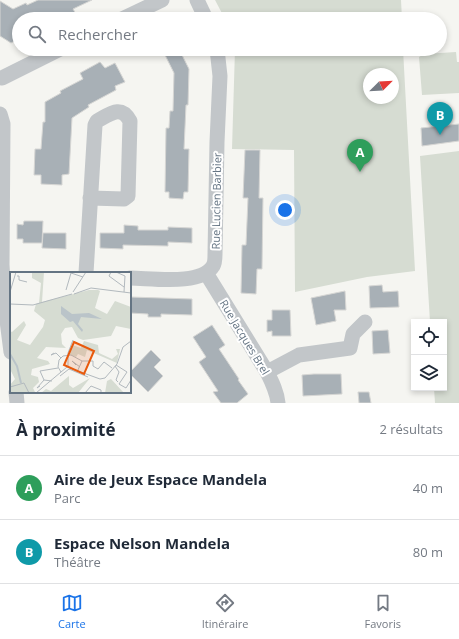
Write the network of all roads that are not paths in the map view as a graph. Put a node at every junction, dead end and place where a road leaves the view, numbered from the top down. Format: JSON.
{"nodes":[{"id":1,"x":162,"y":0,"type":"edge"},
{"id":2,"x":197,"y":0,"type":"edge"},
{"id":3,"x":137,"y":12,"type":"edge"},
{"id":4,"x":203,"y":12,"type":"edge"},
{"id":5,"x":46,"y":56,"type":"edge"},
{"id":6,"x":219,"y":56,"type":"edge"},
{"id":7,"x":2,"y":78,"type":"dead end"},
{"id":8,"x":0,"y":114,"type":"edge"},
{"id":9,"x":90,"y":198,"type":"junction"},
{"id":10,"x":86,"y":272,"type":"edge"},
{"id":11,"x":206,"y":273,"type":"junction"},
{"id":12,"x":5,"y":276,"type":"edge"},
{"id":13,"x":131,"y":278,"type":"edge"},
{"id":14,"x":365,"y":322,"type":"dead end"},
{"id":15,"x":10,"y":344,"type":"edge"},
{"id":16,"x":267,"y":372,"type":"junction"},
{"id":17,"x":16,"y":393,"type":"edge"},
{"id":18,"x":17,"y":403,"type":"edge"},
{"id":19,"x":278,"y":403,"type":"edge"}],
"edges":[{"from":1,"to":3,"type":"street"},
{"from":2,"to":4,"type":"street"},
{"from":5,"to":7,"type":"street"},
{"from":6,"to":11,"type":"street","name":"Rue Lucien Barbier"},
{"from":8,"to":12,"type":"street"},
{"from":9,"to":9,"type":"street"},
{"from":9,"to":10,"type":"street"},
{"from":11,"to":13,"type":"street"},
{"from":11,"to":16,"type":"street","name":"Rue Jacques Brel"},
{"from":12,"to":15,"type":"street"},
{"from":14,"to":16,"type":"street"},
{"from":16,"to":19,"type":"street","name":"Rue Jacques Brel"},
{"from":17,"to":18,"type":"street"}]}
